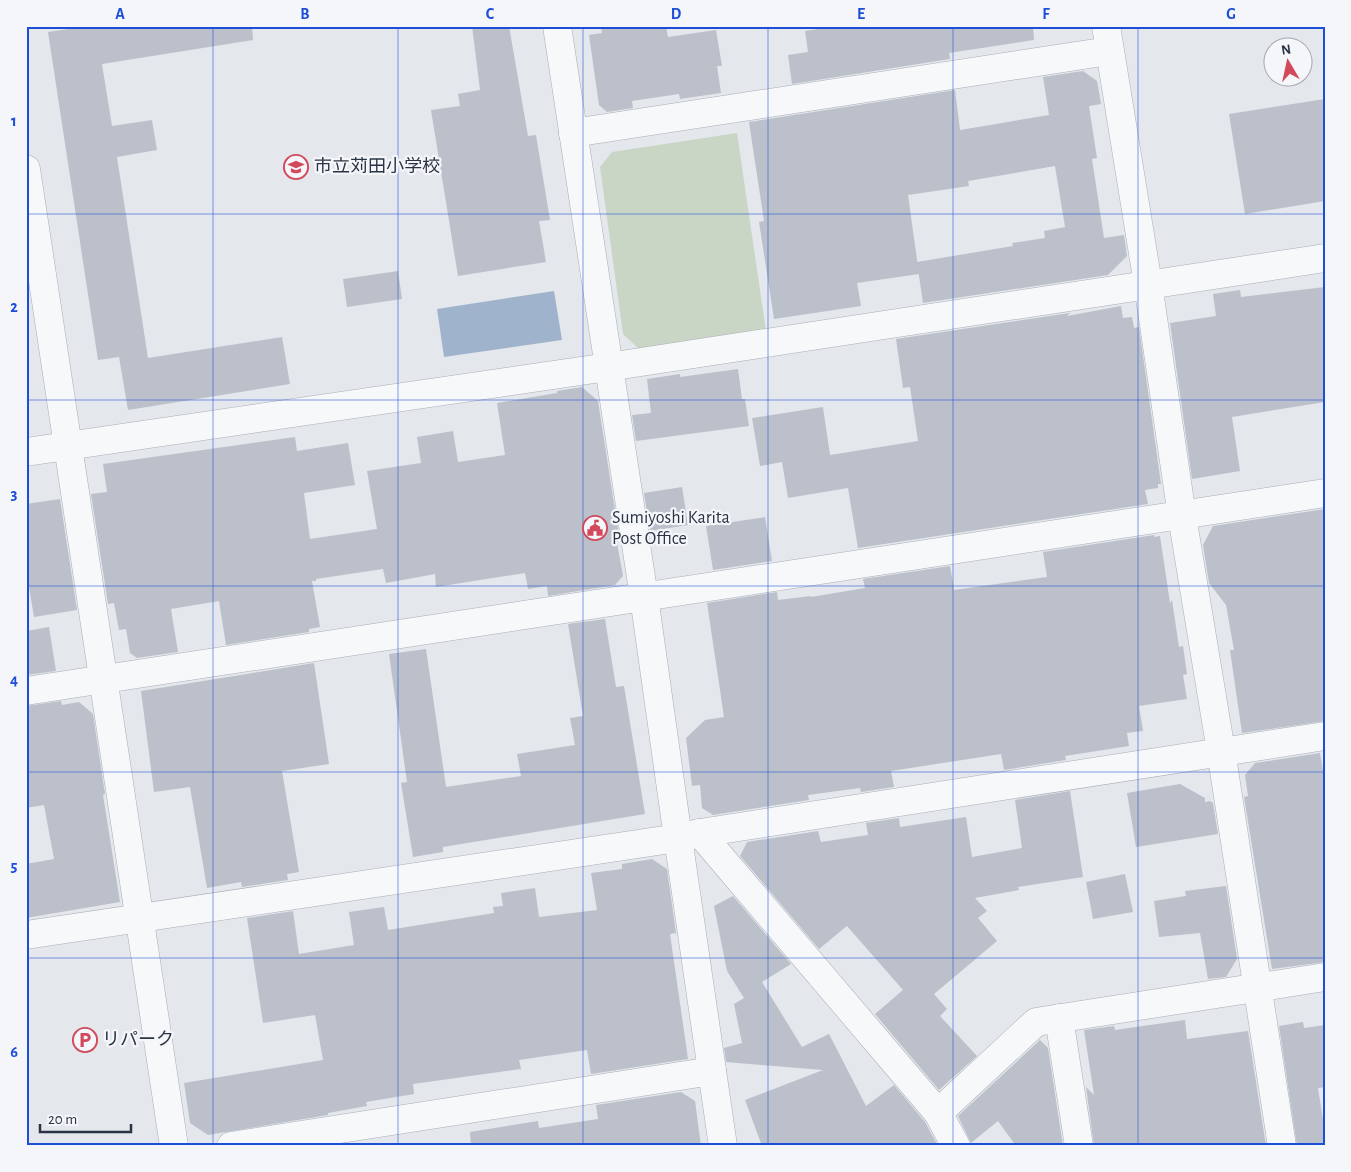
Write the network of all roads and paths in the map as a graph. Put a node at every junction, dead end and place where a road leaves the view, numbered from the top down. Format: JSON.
{"nodes":[{"id":1,"x":557,"y":26,"type":"edge"},
{"id":2,"x":1108,"y":39,"type":"edge"},
{"id":3,"x":573,"y":133,"type":"junction"},
{"id":4,"x":26,"y":169,"type":"edge"},
{"id":5,"x":30,"y":218,"type":"edge"},
{"id":6,"x":1325,"y":258,"type":"edge"},
{"id":7,"x":1148,"y":284,"type":"junction"},
{"id":8,"x":608,"y":367,"type":"junction"},
{"id":9,"x":69,"y":446,"type":"junction"},
{"id":10,"x":26,"y":452,"type":"edge"},
{"id":11,"x":1325,"y":493,"type":"edge"},
{"id":12,"x":1182,"y":516,"type":"junction"},
{"id":13,"x":644,"y":597,"type":"junction"},
{"id":14,"x":104,"y":680,"type":"junction"},
{"id":15,"x":26,"y":691,"type":"edge"},
{"id":16,"x":1325,"y":736,"type":"edge"},
{"id":17,"x":1221,"y":751,"type":"junction"},
{"id":18,"x":689,"y":836,"type":"junction"},
{"id":19,"x":139,"y":917,"type":"junction"},
{"id":20,"x":26,"y":935,"type":"edge"},
{"id":21,"x":1325,"y":978,"type":"edge"},
{"id":22,"x":1256,"y":989,"type":"junction"},
{"id":23,"x":1059,"y":1018,"type":"junction"},
{"id":24,"x":712,"y":1071,"type":"junction"},
{"id":25,"x":938,"y":1113,"type":"junction"},
{"id":26,"x":174,"y":1146,"type":"edge"},
{"id":27,"x":230,"y":1146,"type":"edge"},
{"id":28,"x":724,"y":1146,"type":"edge"},
{"id":29,"x":956,"y":1146,"type":"edge"},
{"id":30,"x":1079,"y":1146,"type":"edge"},
{"id":31,"x":1282,"y":1146,"type":"edge"}],
"edges":[{"from":1,"to":3,"type":"street"},
{"from":2,"to":3,"type":"street"},
{"from":2,"to":7,"type":"street"},
{"from":3,"to":8,"type":"street"},
{"from":4,"to":5,"type":"street"},
{"from":5,"to":9,"type":"street"},
{"from":6,"to":7,"type":"street"},
{"from":7,"to":8,"type":"street"},
{"from":7,"to":12,"type":"street"},
{"from":8,"to":9,"type":"street"},
{"from":8,"to":13,"type":"street"},
{"from":9,"to":10,"type":"street"},
{"from":9,"to":14,"type":"street"},
{"from":11,"to":12,"type":"street"},
{"from":12,"to":13,"type":"street"},
{"from":12,"to":17,"type":"street"},
{"from":13,"to":14,"type":"street"},
{"from":13,"to":18,"type":"street"},
{"from":14,"to":15,"type":"street"},
{"from":14,"to":19,"type":"street"},
{"from":16,"to":17,"type":"street"},
{"from":17,"to":18,"type":"street"},
{"from":17,"to":22,"type":"street"},
{"from":18,"to":19,"type":"street"},
{"from":18,"to":24,"type":"street"},
{"from":18,"to":25,"type":"street"},
{"from":19,"to":20,"type":"street"},
{"from":19,"to":26,"type":"street"},
{"from":21,"to":22,"type":"street"},
{"from":22,"to":23,"type":"street"},
{"from":22,"to":31,"type":"street"},
{"from":23,"to":25,"type":"street"},
{"from":23,"to":30,"type":"street"},
{"from":24,"to":27,"type":"street"},
{"from":24,"to":28,"type":"street"},
{"from":25,"to":29,"type":"street"}]}
